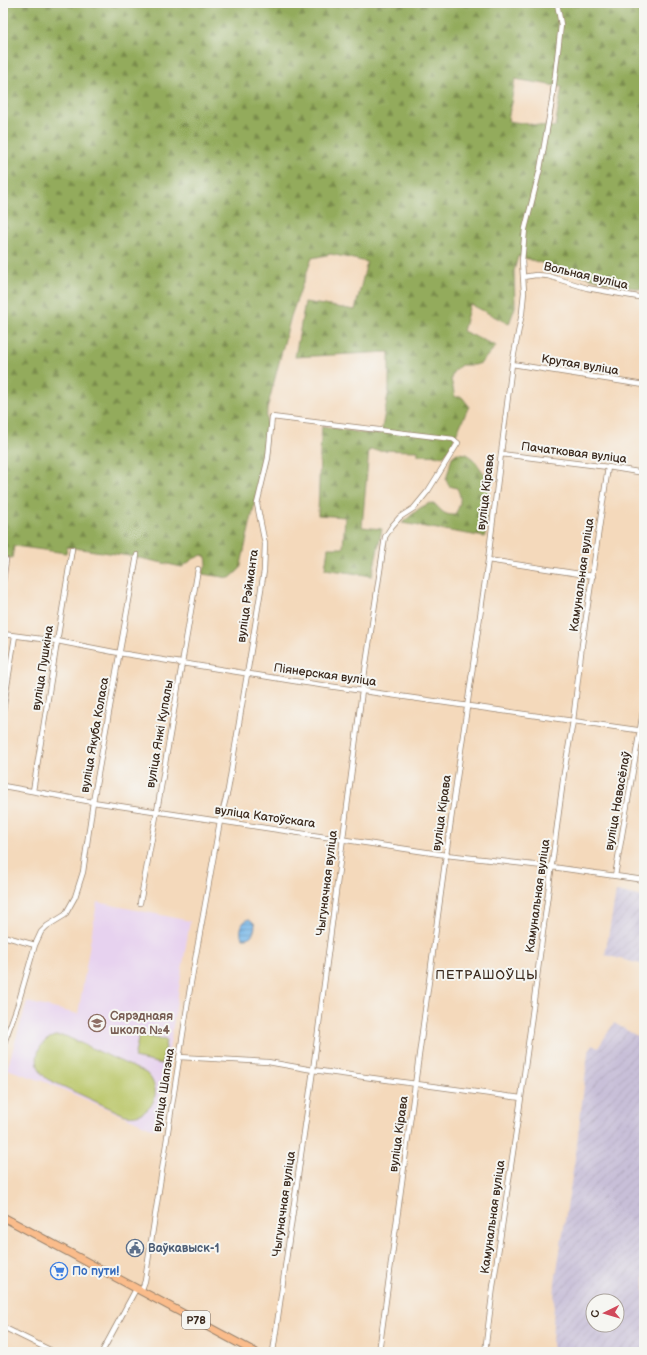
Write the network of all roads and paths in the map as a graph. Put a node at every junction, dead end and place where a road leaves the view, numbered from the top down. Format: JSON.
{"nodes":[{"id":1,"x":558,"y":3,"type":"edge"},
{"id":2,"x":523,"y":278,"type":"junction"},
{"id":3,"x":644,"y":298,"type":"edge"},
{"id":4,"x":512,"y":364,"type":"junction"},
{"id":5,"x":644,"y":386,"type":"edge"},
{"id":6,"x":458,"y":443,"type":"joint"},
{"id":7,"x":501,"y":454,"type":"junction"},
{"id":8,"x":608,"y":467,"type":"junction"},
{"id":9,"x":644,"y":473,"type":"edge"},
{"id":10,"x":72,"y":550,"type":"dead end"},
{"id":11,"x":137,"y":555,"type":"dead end"},
{"id":12,"x":6,"y":560,"type":"dead end"},
{"id":13,"x":488,"y":560,"type":"junction"},
{"id":14,"x":198,"y":569,"type":"dead end"},
{"id":15,"x":593,"y":576,"type":"junction"},
{"id":16,"x":3,"y":582,"type":"edge"},
{"id":17,"x":3,"y":634,"type":"edge"},
{"id":18,"x":15,"y":636,"type":"junction"},
{"id":19,"x":57,"y":641,"type":"junction"},
{"id":20,"x":119,"y":653,"type":"junction"},
{"id":21,"x":183,"y":663,"type":"junction"},
{"id":22,"x":246,"y":673,"type":"junction"},
{"id":23,"x":362,"y":691,"type":"junction"},
{"id":24,"x":467,"y":706,"type":"junction"},
{"id":25,"x":644,"y":706,"type":"edge"},
{"id":26,"x":3,"y":711,"type":"edge"},
{"id":27,"x":573,"y":721,"type":"junction"},
{"id":28,"x":642,"y":731,"type":"edge"},
{"id":29,"x":3,"y":786,"type":"edge"},
{"id":30,"x":33,"y":791,"type":"junction"},
{"id":31,"x":93,"y":802,"type":"junction"},
{"id":32,"x":157,"y":811,"type":"junction"},
{"id":33,"x":220,"y":821,"type":"junction"},
{"id":34,"x":343,"y":839,"type":"junction"},
{"id":35,"x":446,"y":855,"type":"junction"},
{"id":36,"x":552,"y":867,"type":"junction"},
{"id":37,"x":615,"y":876,"type":"junction"},
{"id":38,"x":644,"y":880,"type":"edge"},
{"id":39,"x":140,"y":903,"type":"dead end"},
{"id":40,"x":3,"y":936,"type":"edge"},
{"id":41,"x":35,"y":945,"type":"junction"},
{"id":42,"x":3,"y":1046,"type":"edge"},
{"id":43,"x":179,"y":1057,"type":"junction"},
{"id":44,"x":313,"y":1070,"type":"junction"},
{"id":45,"x":416,"y":1084,"type":"junction"},
{"id":46,"x":521,"y":1098,"type":"junction"},
{"id":47,"x":3,"y":1217,"type":"edge"},
{"id":48,"x":138,"y":1290,"type":"junction"},
{"id":49,"x":3,"y":1327,"type":"edge"},
{"id":50,"x":54,"y":1352,"type":"edge"},
{"id":51,"x":102,"y":1352,"type":"edge"},
{"id":52,"x":256,"y":1352,"type":"edge"},
{"id":53,"x":272,"y":1352,"type":"edge"},
{"id":54,"x":379,"y":1352,"type":"edge"},
{"id":55,"x":485,"y":1352,"type":"edge"}],
"edges":[{"from":1,"to":2,"type":"street","name":"вуліца Кірава"},
{"from":2,"to":3,"type":"street","name":"Вольная вуліца"},
{"from":2,"to":4,"type":"street","name":"вуліца Кірава"},
{"from":4,"to":5,"type":"street","name":"Крутая вуліца"},
{"from":4,"to":7,"type":"street","name":"вуліца Кірава"},
{"from":6,"to":22,"type":"street","name":"вуліца Рэйманта"},
{"from":6,"to":23,"type":"street","name":"Чыгуначная вуліца"},
{"from":7,"to":8,"type":"street","name":"Пачатковая вуліца"},
{"from":7,"to":13,"type":"street","name":"вуліца Кірава"},
{"from":8,"to":9,"type":"street","name":"Пачатковая вуліца"},
{"from":8,"to":15,"type":"street","name":"Камунальная вуліца"},
{"from":10,"to":19,"type":"street","name":"вуліца Пушкіна"},
{"from":11,"to":20,"type":"street","name":"вуліца Якуба Коласа"},
{"from":12,"to":16,"type":"street"},
{"from":13,"to":15,"type":"street"},
{"from":13,"to":24,"type":"street","name":"вуліца Кірава"},
{"from":14,"to":21,"type":"street","name":"вуліца Янкі Купалы"},
{"from":15,"to":27,"type":"street","name":"Камунальная вуліца"},
{"from":17,"to":18,"type":"street","name":"Піянерская вуліца"},
{"from":18,"to":19,"type":"street","name":"Піянерская вуліца"},
{"from":18,"to":26,"type":"street"},
{"from":19,"to":20,"type":"street","name":"Піянерская вуліца"},
{"from":19,"to":30,"type":"street","name":"вуліца Пушкіна"},
{"from":20,"to":21,"type":"street","name":"Піянерская вуліца"},
{"from":20,"to":31,"type":"street","name":"вуліца Якуба Коласа"},
{"from":21,"to":22,"type":"street","name":"Піянерская вуліца"},
{"from":21,"to":32,"type":"street","name":"вуліца Янкі Купалы"},
{"from":22,"to":23,"type":"street","name":"Піянерская вуліца"},
{"from":22,"to":33,"type":"street","name":"вуліца Рэйманта"},
{"from":23,"to":24,"type":"street","name":"Піянерская вуліца"},
{"from":23,"to":34,"type":"street","name":"Чыгуначная вуліца"},
{"from":24,"to":27,"type":"street","name":"Піянерская вуліца"},
{"from":24,"to":35,"type":"street","name":"вуліца Кірава"},
{"from":25,"to":28,"type":"street","name":"вуліца Навасёлаў"},
{"from":27,"to":28,"type":"street","name":"Піянерская вуліца"},
{"from":27,"to":36,"type":"street","name":"Камунальная вуліца"},
{"from":28,"to":37,"type":"street","name":"вуліца Навасёлаў"},
{"from":29,"to":30,"type":"street","name":"вуліца Катоўскага"},
{"from":30,"to":31,"type":"street","name":"вуліца Катоўскага"},
{"from":31,"to":32,"type":"street","name":"вуліца Катоўскага"},
{"from":31,"to":41,"type":"street","name":"вуліца Якуба Коласа"},
{"from":32,"to":33,"type":"street","name":"вуліца Катоўскага"},
{"from":32,"to":39,"type":"street","name":"вуліца Янкі Купалы"},
{"from":33,"to":34,"type":"street","name":"вуліца Катоўскага"},
{"from":33,"to":43,"type":"street","name":"вуліца Шапэна"},
{"from":34,"to":35,"type":"street","name":"вуліца Катоўскага"},
{"from":34,"to":44,"type":"street","name":"Чыгуначная вуліца"},
{"from":35,"to":36,"type":"street","name":"вуліца Катоўскага"},
{"from":35,"to":45,"type":"street","name":"вуліца Кірава"},
{"from":36,"to":37,"type":"street","name":"вуліца Катоўскага"},
{"from":36,"to":46,"type":"street","name":"Камунальная вуліца"},
{"from":37,"to":38,"type":"street","name":"вуліца Катоўскага"},
{"from":40,"to":41,"type":"street"},
{"from":41,"to":42,"type":"street"},
{"from":43,"to":44,"type":"street"},
{"from":43,"to":48,"type":"street","name":"вуліца Шапэна"},
{"from":44,"to":45,"type":"street"},
{"from":44,"to":53,"type":"street","name":"Чыгуначная вуліца"},
{"from":45,"to":46,"type":"street"},
{"from":45,"to":54,"type":"street","name":"вуліца Кірава"},
{"from":46,"to":55,"type":"street","name":"Камунальная вуліца"},
{"from":47,"to":48,"type":"main road","number":"Р78"},
{"from":48,"to":51,"type":"street","name":"вуліца Шапэна"},
{"from":48,"to":52,"type":"main road","number":"Р78"},
{"from":49,"to":50,"type":"street"}]}
